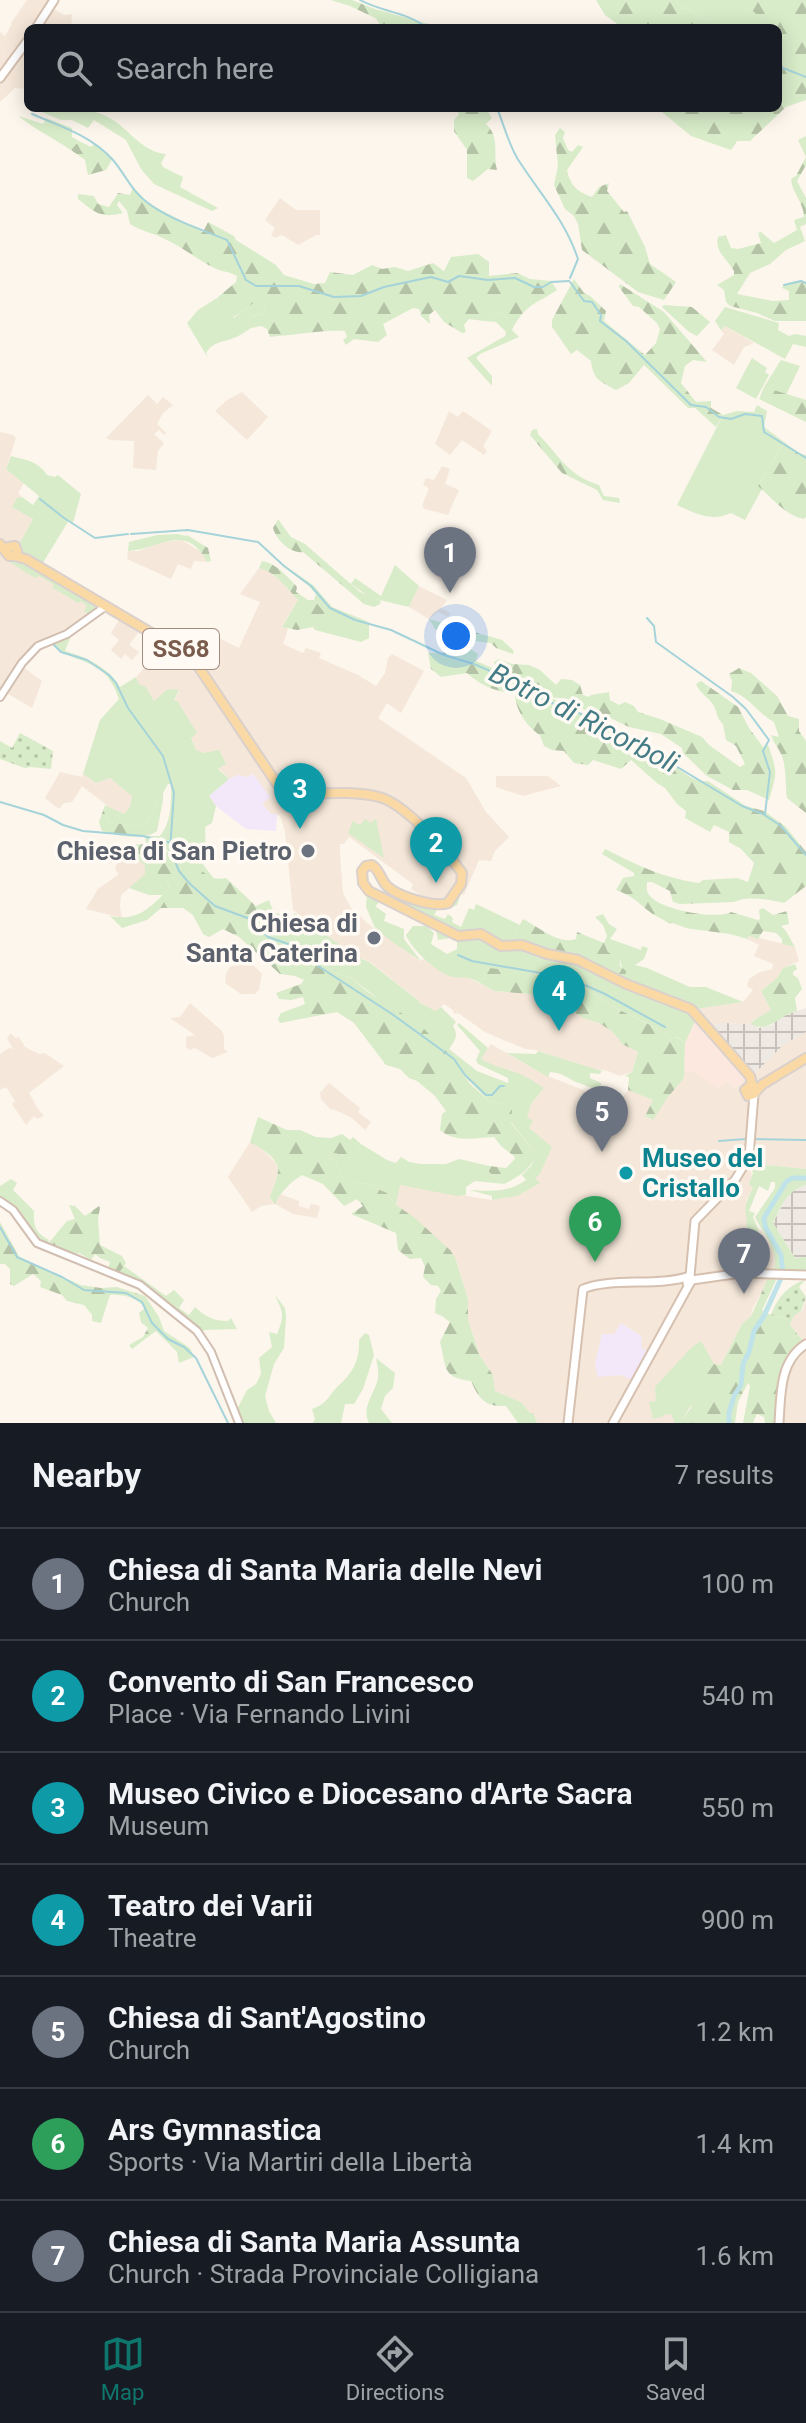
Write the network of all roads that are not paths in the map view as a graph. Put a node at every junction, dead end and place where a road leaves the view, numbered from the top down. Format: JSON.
{"nodes":[{"id":1,"x":54,"y":0,"type":"edge"},
{"id":2,"x":39,"y":24,"type":"edge"},
{"id":3,"x":24,"y":45,"type":"edge"},
{"id":4,"x":0,"y":78,"type":"edge"},
{"id":5,"x":8,"y":549,"type":"edge"},
{"id":6,"x":102,"y":604,"type":"junction"},
{"id":7,"x":0,"y":697,"type":"edge"},
{"id":8,"x":806,"y":1058,"type":"edge"},
{"id":9,"x":755,"y":1089,"type":"junction"},
{"id":10,"x":0,"y":1201,"type":"edge"},
{"id":11,"x":806,"y":1275,"type":"edge"},
{"id":12,"x":690,"y":1278,"type":"junction"},
{"id":13,"x":673,"y":1281,"type":"junction"},
{"id":14,"x":679,"y":1304,"type":"junction"},
{"id":15,"x":806,"y":1344,"type":"edge"},
{"id":16,"x":239,"y":1423,"type":"edge"},
{"id":17,"x":568,"y":1423,"type":"edge"},
{"id":18,"x":613,"y":1423,"type":"edge"},
{"id":19,"x":779,"y":1423,"type":"edge"}],
"edges":[{"from":1,"to":2,"type":"main road"},
{"from":3,"to":4,"type":"main road"},
{"from":5,"to":6,"type":"main road","number":"SS68"},
{"from":6,"to":7,"type":"street"},
{"from":6,"to":9,"type":"main road","number":"SS68"},
{"from":8,"to":9,"type":"main road"},
{"from":9,"to":12,"type":"main road"},
{"from":10,"to":16,"type":"street"},
{"from":11,"to":12,"type":"main road"},
{"from":12,"to":13,"type":"main road"},
{"from":12,"to":14,"type":"main road"},
{"from":13,"to":14,"type":"main road"},
{"from":13,"to":17,"type":"main road"},
{"from":14,"to":18,"type":"main road"},
{"from":15,"to":19,"type":"main road"}]}
